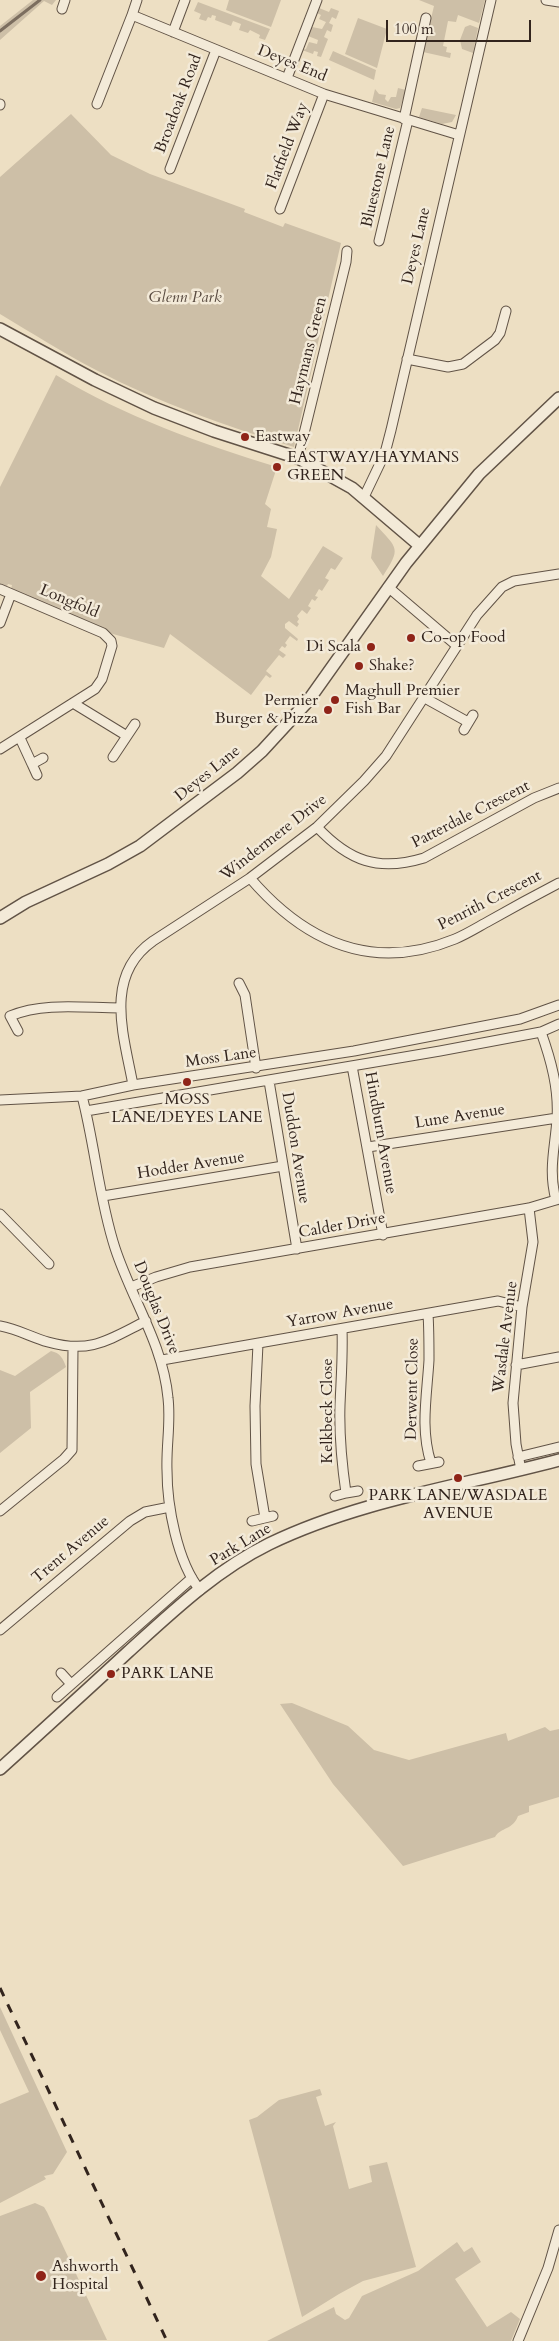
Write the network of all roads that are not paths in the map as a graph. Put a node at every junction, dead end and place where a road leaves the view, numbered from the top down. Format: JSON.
{"nodes":[{"id":1,"x":137,"y":0,"type":"edge"},
{"id":2,"x":185,"y":0,"type":"edge"},
{"id":3,"x":317,"y":0,"type":"edge"},
{"id":4,"x":491,"y":0,"type":"edge"},
{"id":5,"x":546,"y":0,"type":"edge"},
{"id":6,"x":559,"y":2,"type":"edge"},
{"id":7,"x":132,"y":15,"type":"junction"},
{"id":8,"x":426,"y":18,"type":"dead end"},
{"id":9,"x":173,"y":32,"type":"junction"},
{"id":10,"x":216,"y":50,"type":"junction"},
{"id":11,"x":287,"y":78,"type":"junction"},
{"id":12,"x":324,"y":94,"type":"junction"},
{"id":13,"x":97,"y":104,"type":"dead end"},
{"id":14,"x":406,"y":119,"type":"junction"},
{"id":15,"x":460,"y":135,"type":"junction"},
{"id":16,"x":170,"y":169,"type":"dead end"},
{"id":17,"x":280,"y":209,"type":"dead end"},
{"id":18,"x":379,"y":242,"type":"dead end"},
{"id":19,"x":347,"y":251,"type":"dead end"},
{"id":20,"x":506,"y":311,"type":"dead end"},
{"id":21,"x":0,"y":329,"type":"edge"},
{"id":22,"x":407,"y":359,"type":"junction"},
{"id":23,"x":559,"y":398,"type":"edge"},
{"id":24,"x":298,"y":458,"type":"junction"},
{"id":25,"x":364,"y":497,"type":"junction"},
{"id":26,"x":419,"y":545,"type":"junction"},
{"id":27,"x":559,"y":574,"type":"edge"},
{"id":28,"x":388,"y":587,"type":"junction"},
{"id":29,"x":0,"y":589,"type":"edge"},
{"id":30,"x":11,"y":594,"type":"junction"},
{"id":31,"x":0,"y":623,"type":"edge"},
{"id":32,"x":456,"y":645,"type":"junction"},
{"id":33,"x":423,"y":697,"type":"junction"},
{"id":34,"x":73,"y":703,"type":"junction"},
{"id":35,"x":468,"y":722,"type":"dead end"},
{"id":36,"x":135,"y":724,"type":"dead end"},
{"id":37,"x":127,"y":736,"type":"junction"},
{"id":38,"x":20,"y":738,"type":"junction"},
{"id":39,"x":0,"y":749,"type":"edge"},
{"id":40,"x":113,"y":757,"type":"dead end"},
{"id":41,"x":43,"y":758,"type":"dead end"},
{"id":42,"x":32,"y":764,"type":"junction"},
{"id":43,"x":37,"y":775,"type":"dead end"},
{"id":44,"x":559,"y":788,"type":"edge"},
{"id":45,"x":317,"y":827,"type":"junction"},
{"id":46,"x":250,"y":878,"type":"junction"},
{"id":47,"x":559,"y":883,"type":"edge"},
{"id":48,"x":0,"y":918,"type":"edge"},
{"id":49,"x":238,"y":983,"type":"dead end"},
{"id":50,"x":559,"y":1005,"type":"edge"},
{"id":51,"x":120,"y":1008,"type":"junction"},
{"id":52,"x":559,"y":1024,"type":"edge"},
{"id":53,"x":18,"y":1031,"type":"dead end"},
{"id":54,"x":541,"y":1032,"type":"junction"},
{"id":55,"x":445,"y":1034,"type":"junction"},
{"id":56,"x":447,"y":1050,"type":"junction"},
{"id":57,"x":352,"y":1066,"type":"junction"},
{"id":58,"x":256,"y":1068,"type":"junction"},
{"id":59,"x":269,"y":1081,"type":"junction"},
{"id":60,"x":133,"y":1085,"type":"junction"},
{"id":61,"x":82,"y":1096,"type":"junction"},
{"id":62,"x":0,"y":1100,"type":"edge"},
{"id":63,"x":86,"y":1111,"type":"junction"},
{"id":64,"x":557,"y":1118,"type":"junction"},
{"id":65,"x":368,"y":1146,"type":"junction"},
{"id":66,"x":283,"y":1166,"type":"junction"},
{"id":67,"x":103,"y":1196,"type":"junction"},
{"id":68,"x":558,"y":1199,"type":"edge"},
{"id":69,"x":529,"y":1208,"type":"junction"},
{"id":70,"x":0,"y":1215,"type":"edge"},
{"id":71,"x":383,"y":1234,"type":"junction"},
{"id":72,"x":297,"y":1249,"type":"junction"},
{"id":73,"x":50,"y":1264,"type":"dead end"},
{"id":74,"x":131,"y":1287,"type":"junction"},
{"id":75,"x":522,"y":1307,"type":"junction"},
{"id":76,"x":428,"y":1314,"type":"junction"},
{"id":77,"x":146,"y":1321,"type":"junction"},
{"id":78,"x":0,"y":1326,"type":"edge"},
{"id":79,"x":342,"y":1329,"type":"junction"},
{"id":80,"x":258,"y":1344,"type":"junction"},
{"id":81,"x":73,"y":1348,"type":"junction"},
{"id":82,"x":559,"y":1357,"type":"edge"},
{"id":83,"x":162,"y":1360,"type":"junction"},
{"id":84,"x":516,"y":1365,"type":"junction"},
{"id":85,"x":559,"y":1447,"type":"edge"},
{"id":86,"x":518,"y":1457,"type":"junction"},
{"id":87,"x":559,"y":1460,"type":"edge"},
{"id":88,"x":418,"y":1466,"type":"dead end"},
{"id":89,"x":521,"y":1470,"type":"junction"},
{"id":90,"x":358,"y":1491,"type":"dead end"},
{"id":91,"x":346,"y":1493,"type":"junction"},
{"id":92,"x":335,"y":1496,"type":"dead end"},
{"id":93,"x":170,"y":1507,"type":"junction"},
{"id":94,"x":0,"y":1511,"type":"edge"},
{"id":95,"x":252,"y":1521,"type":"dead end"},
{"id":96,"x":192,"y":1578,"type":"junction"},
{"id":97,"x":200,"y":1590,"type":"junction"},
{"id":98,"x":0,"y":1630,"type":"edge"},
{"id":99,"x":61,"y":1673,"type":"dead end"},
{"id":100,"x":71,"y":1684,"type":"junction"},
{"id":101,"x":57,"y":1697,"type":"dead end"},
{"id":102,"x":0,"y":1769,"type":"edge"},
{"id":103,"x":559,"y":2230,"type":"edge"},
{"id":104,"x":518,"y":2341,"type":"edge"}],
"edges":[{"from":1,"to":7,"type":"street"},
{"from":2,"to":9,"type":"street"},
{"from":3,"to":11,"type":"street"},
{"from":4,"to":15,"type":"street","name":"Deyes Lane"},
{"from":5,"to":6,"type":"street"},
{"from":7,"to":9,"type":"street","name":"Deyes End"},
{"from":7,"to":13,"type":"street"},
{"from":8,"to":14,"type":"street","name":"Bluestone Lane"},
{"from":9,"to":10,"type":"street","name":"Deyes End"},
{"from":10,"to":11,"type":"street","name":"Deyes End"},
{"from":10,"to":16,"type":"street","name":"Broadoak Road"},
{"from":11,"to":12,"type":"street","name":"Deyes End"},
{"from":12,"to":14,"type":"street","name":"Deyes End"},
{"from":12,"to":17,"type":"street","name":"Flatfield Way"},
{"from":14,"to":15,"type":"street","name":"Deyes End"},
{"from":14,"to":18,"type":"street","name":"Bluestone Lane"},
{"from":15,"to":22,"type":"street","name":"Deyes Lane"},
{"from":19,"to":24,"type":"street","name":"Haymans Green"},
{"from":20,"to":22,"type":"street"},
{"from":21,"to":24,"type":"street"},
{"from":22,"to":25,"type":"street","name":"Deyes Lane"},
{"from":23,"to":26,"type":"street"},
{"from":24,"to":25,"type":"street"},
{"from":25,"to":26,"type":"street"},
{"from":26,"to":28,"type":"street","name":"Deyes Lane"},
{"from":27,"to":32,"type":"street","name":"Windermere Drive"},
{"from":28,"to":32,"type":"street"},
{"from":28,"to":48,"type":"street","name":"Deyes Lane"},
{"from":29,"to":30,"type":"street","name":"Longfold"},
{"from":30,"to":31,"type":"street"},
{"from":30,"to":34,"type":"street","name":"Longfold"},
{"from":32,"to":33,"type":"street","name":"Windermere Drive"},
{"from":33,"to":35,"type":"street"},
{"from":33,"to":45,"type":"street","name":"Windermere Drive"},
{"from":34,"to":37,"type":"street"},
{"from":34,"to":38,"type":"street","name":"Longfold"},
{"from":36,"to":37,"type":"street"},
{"from":37,"to":40,"type":"street"},
{"from":38,"to":39,"type":"street","name":"Longfold"},
{"from":38,"to":42,"type":"street"},
{"from":41,"to":42,"type":"street"},
{"from":42,"to":43,"type":"street"},
{"from":44,"to":45,"type":"street","name":"Patterdale Crescent"},
{"from":45,"to":46,"type":"street","name":"Windermere Drive"},
{"from":46,"to":47,"type":"street","name":"Penrith Crescent"},
{"from":46,"to":51,"type":"street","name":"Windermere Drive"},
{"from":49,"to":58,"type":"street"},
{"from":50,"to":55,"type":"street","name":"Moss Lane"},
{"from":51,"to":53,"type":"street"},
{"from":51,"to":60,"type":"street","name":"Windermere Drive"},
{"from":52,"to":54,"type":"street"},
{"from":54,"to":56,"type":"street"},
{"from":54,"to":64,"type":"street"},
{"from":55,"to":56,"type":"street"},
{"from":55,"to":58,"type":"street","name":"Moss Lane"},
{"from":56,"to":57,"type":"street"},
{"from":57,"to":59,"type":"street"},
{"from":57,"to":65,"type":"street","name":"Hindburn Avenue"},
{"from":58,"to":60,"type":"street","name":"Moss Lane"},
{"from":59,"to":63,"type":"street"},
{"from":59,"to":66,"type":"street","name":"Duddon Avenue"},
{"from":60,"to":61,"type":"street","name":"Moss Lane"},
{"from":61,"to":62,"type":"street","name":"Moss Lane"},
{"from":61,"to":63,"type":"street","name":"Douglas Drive"},
{"from":63,"to":67,"type":"street","name":"Douglas Drive"},
{"from":64,"to":65,"type":"street","name":"Lune Avenue"},
{"from":64,"to":68,"type":"street"},
{"from":65,"to":71,"type":"street","name":"Hindburn Avenue"},
{"from":66,"to":67,"type":"street","name":"Hodder Avenue"},
{"from":66,"to":72,"type":"street","name":"Duddon Avenue"},
{"from":67,"to":74,"type":"street","name":"Douglas Drive"},
{"from":68,"to":69,"type":"street","name":"Calder Drive"},
{"from":69,"to":71,"type":"street","name":"Calder Drive"},
{"from":69,"to":75,"type":"street","name":"Wasdale Avenue"},
{"from":70,"to":73,"type":"street"},
{"from":71,"to":72,"type":"street","name":"Calder Drive"},
{"from":72,"to":74,"type":"street","name":"Calder Drive"},
{"from":74,"to":77,"type":"street","name":"Douglas Drive"},
{"from":75,"to":76,"type":"street","name":"Yarrow Avenue"},
{"from":75,"to":84,"type":"street","name":"Wasdale Avenue"},
{"from":76,"to":79,"type":"street","name":"Yarrow Avenue"},
{"from":76,"to":88,"type":"street","name":"Derwent Close"},
{"from":77,"to":81,"type":"street"},
{"from":77,"to":83,"type":"street","name":"Douglas Drive"},
{"from":78,"to":81,"type":"street"},
{"from":79,"to":80,"type":"street","name":"Yarrow Avenue"},
{"from":79,"to":91,"type":"street","name":"Kelkbeck Close"},
{"from":80,"to":83,"type":"street","name":"Yarrow Avenue"},
{"from":80,"to":95,"type":"street"},
{"from":81,"to":94,"type":"street"},
{"from":82,"to":84,"type":"street"},
{"from":83,"to":93,"type":"street","name":"Douglas Drive"},
{"from":84,"to":86,"type":"street","name":"Wasdale Avenue"},
{"from":85,"to":86,"type":"street"},
{"from":86,"to":89,"type":"street","name":"Wasdale Avenue"},
{"from":87,"to":89,"type":"street","name":"Park Lane"},
{"from":89,"to":97,"type":"street","name":"Park Lane"},
{"from":90,"to":91,"type":"street"},
{"from":91,"to":92,"type":"street"},
{"from":93,"to":96,"type":"street","name":"Douglas Drive"},
{"from":93,"to":98,"type":"street","name":"Trent Avenue"},
{"from":96,"to":97,"type":"street","name":"Douglas Drive"},
{"from":96,"to":100,"type":"street"},
{"from":97,"to":102,"type":"street","name":"Park Lane"},
{"from":99,"to":100,"type":"street"},
{"from":100,"to":101,"type":"street"},
{"from":103,"to":104,"type":"street"}]}
